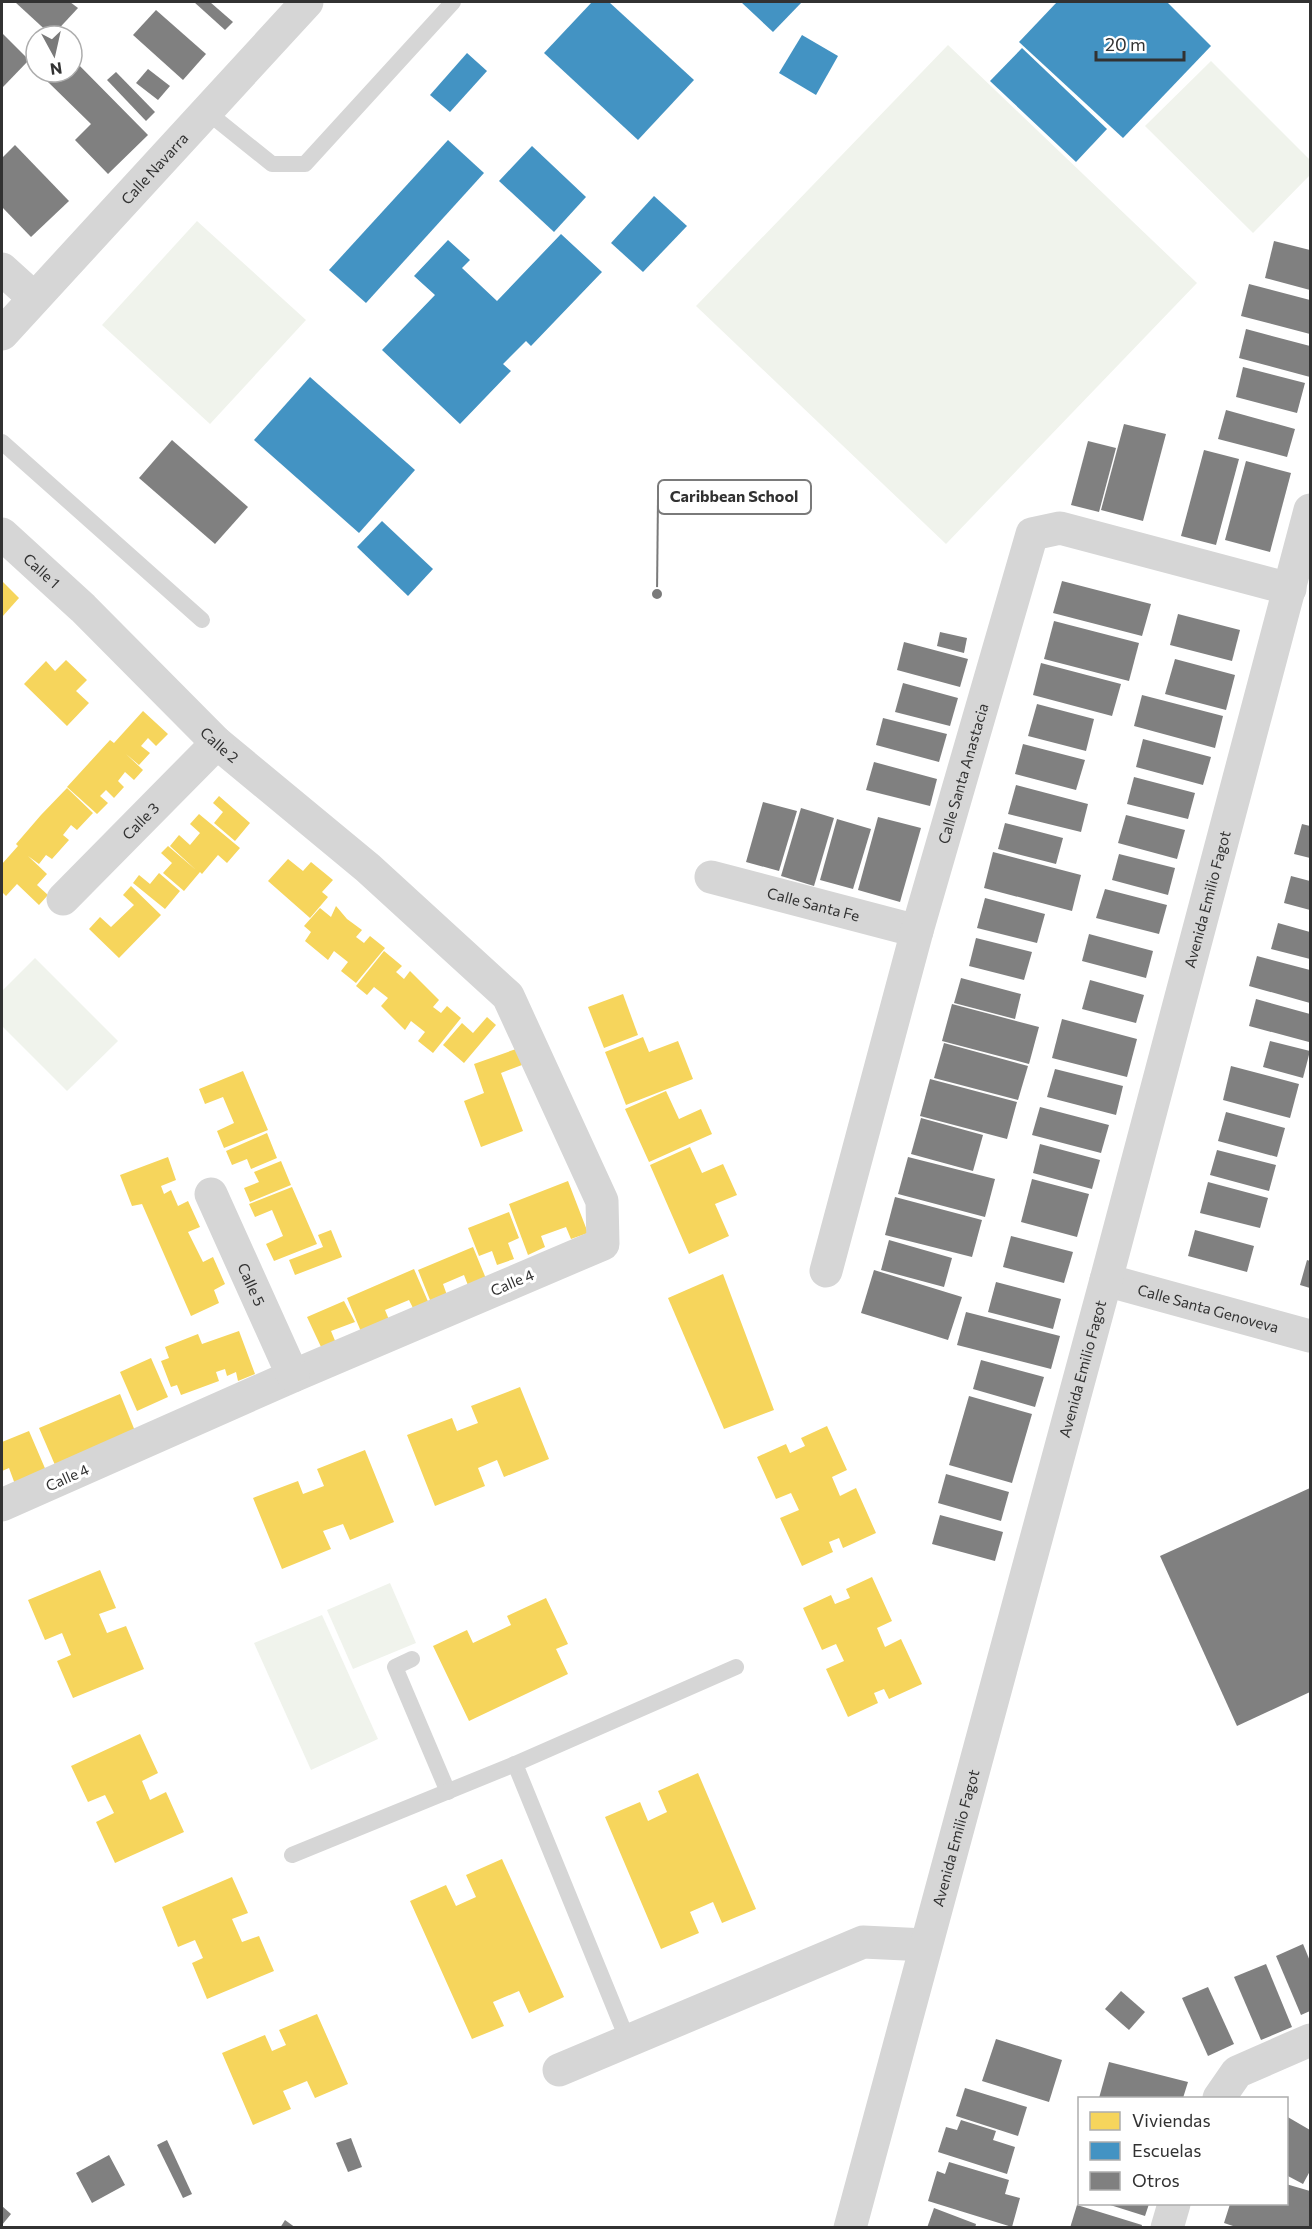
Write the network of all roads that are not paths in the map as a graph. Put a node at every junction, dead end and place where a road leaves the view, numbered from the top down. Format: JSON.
{"nodes":[{"id":1,"x":307,"y":2,"type":"edge"},
{"id":2,"x":453,"y":2,"type":"edge"},
{"id":3,"x":206,"y":111,"type":"junction"},
{"id":4,"x":2,"y":269,"type":"edge"},
{"id":5,"x":34,"y":298,"type":"junction"},
{"id":6,"x":2,"y":334,"type":"edge"},
{"id":7,"x":2,"y":442,"type":"edge"},
{"id":8,"x":1311,"y":510,"type":"edge"},
{"id":9,"x":2,"y":534,"type":"edge"},
{"id":10,"x":1290,"y":589,"type":"junction"},
{"id":11,"x":82,"y":608,"type":"joint"},
{"id":12,"x":202,"y":620,"type":"dead end"},
{"id":13,"x":217,"y":743,"type":"junction"},
{"id":14,"x":368,"y":868,"type":"joint"},
{"id":15,"x":711,"y":877,"type":"dead end"},
{"id":16,"x":63,"y":899,"type":"dead end"},
{"id":17,"x":917,"y":931,"type":"junction"},
{"id":18,"x":211,"y":1194,"type":"dead end"},
{"id":19,"x":826,"y":1271,"type":"dead end"},
{"id":20,"x":1106,"y":1280,"type":"junction"},
{"id":21,"x":1311,"y":1336,"type":"edge"},
{"id":22,"x":293,"y":1376,"type":"junction"},
{"id":23,"x":2,"y":1505,"type":"edge"},
{"id":24,"x":412,"y":1659,"type":"dead end"},
{"id":25,"x":736,"y":1667,"type":"dead end"},
{"id":26,"x":514,"y":1764,"type":"junction"},
{"id":27,"x":448,"y":1792,"type":"junction"},
{"id":28,"x":292,"y":1855,"type":"dead end"},
{"id":29,"x":926,"y":1945,"type":"junction"},
{"id":30,"x":1311,"y":2040,"type":"edge"},
{"id":31,"x":628,"y":2041,"type":"junction"},
{"id":32,"x":559,"y":2070,"type":"dead end"},
{"id":33,"x":1220,"y":2097,"type":"edge"},
{"id":34,"x":1174,"y":2205,"type":"edge"},
{"id":35,"x":850,"y":2228,"type":"edge"},
{"id":36,"x":1167,"y":2228,"type":"edge"}],
"edges":[{"from":1,"to":3,"type":"street","name":"Calle Navarra"},
{"from":2,"to":3,"type":"lane"},
{"from":3,"to":5,"type":"street","name":"Calle Navarra"},
{"from":4,"to":5,"type":"street"},
{"from":5,"to":6,"type":"street","name":"Calle Navarra"},
{"from":7,"to":12,"type":"lane"},
{"from":8,"to":10,"type":"street","name":"Avenida Emilio Fagot"},
{"from":9,"to":11,"type":"street","name":"Calle 1"},
{"from":10,"to":17,"type":"street","name":"Calle Santa Anastacia"},
{"from":10,"to":20,"type":"street","name":"Avenida Emilio Fagot"},
{"from":11,"to":13,"type":"street","name":"Calle 2"},
{"from":13,"to":14,"type":"street","name":"Calle 2"},
{"from":13,"to":16,"type":"street","name":"Calle 3"},
{"from":14,"to":22,"type":"street","name":"Calle 4"},
{"from":15,"to":17,"type":"street","name":"Calle Santa Fe"},
{"from":17,"to":19,"type":"street","name":"Calle Santa Anastacia"},
{"from":18,"to":22,"type":"street","name":"Calle 5"},
{"from":20,"to":21,"type":"street","name":"Calle Santa Genoveva"},
{"from":20,"to":29,"type":"street","name":"Avenida Emilio Fagot"},
{"from":22,"to":23,"type":"street","name":"Calle 4"},
{"from":24,"to":27,"type":"lane"},
{"from":25,"to":26,"type":"lane"},
{"from":26,"to":27,"type":"lane"},
{"from":26,"to":31,"type":"lane"},
{"from":27,"to":28,"type":"lane"},
{"from":29,"to":31,"type":"street"},
{"from":29,"to":35,"type":"street","name":"Avenida Emilio Fagot"},
{"from":30,"to":33,"type":"street"},
{"from":31,"to":32,"type":"street"},
{"from":34,"to":36,"type":"street"}]}
